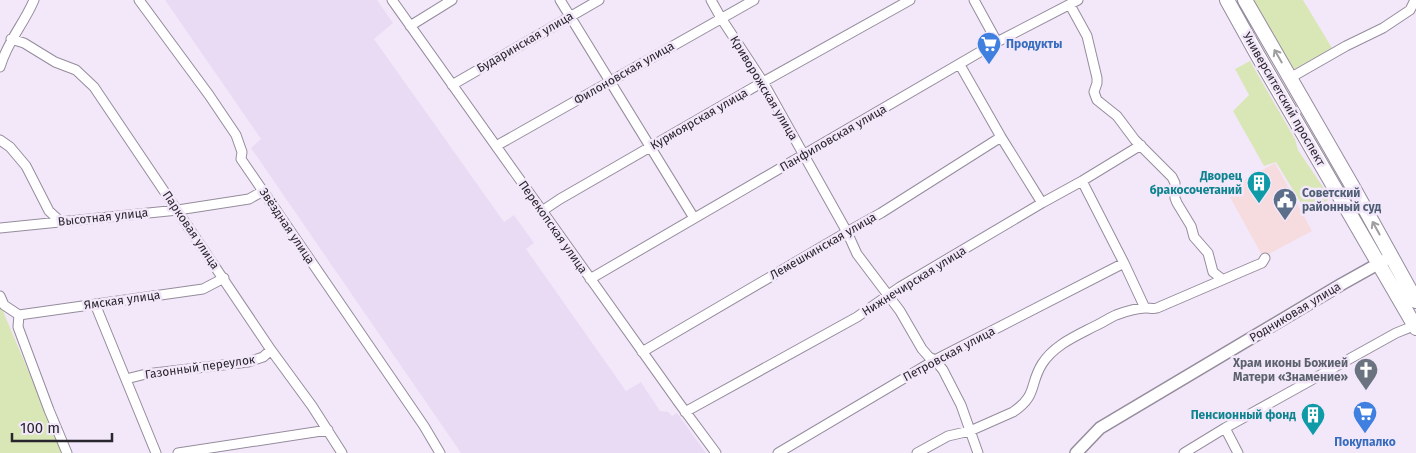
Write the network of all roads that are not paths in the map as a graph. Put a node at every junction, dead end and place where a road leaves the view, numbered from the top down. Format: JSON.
{"nodes":[{"id":1,"x":34,"y":0,"type":"edge"},
{"id":2,"x":139,"y":0,"type":"edge"},
{"id":3,"x":392,"y":0,"type":"edge"},
{"id":4,"x":452,"y":0,"type":"edge"},
{"id":5,"x":560,"y":0,"type":"edge"},
{"id":6,"x":598,"y":0,"type":"edge"},
{"id":7,"x":711,"y":0,"type":"edge"},
{"id":8,"x":754,"y":0,"type":"edge"},
{"id":9,"x":910,"y":0,"type":"edge"},
{"id":10,"x":974,"y":0,"type":"edge"},
{"id":11,"x":1227,"y":0,"type":"edge"},
{"id":12,"x":1245,"y":0,"type":"edge"},
{"id":13,"x":1415,"y":0,"type":"edge"},
{"id":14,"x":1074,"y":3,"type":"edge"},
{"id":15,"x":570,"y":16,"type":"junction"},
{"id":16,"x":721,"y":18,"type":"junction"},
{"id":17,"x":410,"y":26,"type":"junction"},
{"id":18,"x":11,"y":39,"type":"junction"},
{"id":19,"x":997,"y":42,"type":"junction"},
{"id":20,"x":960,"y":65,"type":"junction"},
{"id":21,"x":0,"y":66,"type":"edge"},
{"id":22,"x":1290,"y":78,"type":"junction"},
{"id":23,"x":610,"y":80,"type":"junction"},
{"id":24,"x":762,"y":82,"type":"junction"},
{"id":25,"x":452,"y":85,"type":"junction"},
{"id":26,"x":1001,"y":136,"type":"junction"},
{"id":27,"x":0,"y":140,"type":"edge"},
{"id":28,"x":1141,"y":145,"type":"junction"},
{"id":29,"x":496,"y":146,"type":"junction"},
{"id":30,"x":650,"y":147,"type":"junction"},
{"id":31,"x":803,"y":155,"type":"junction"},
{"id":32,"x":1082,"y":181,"type":"junction"},
{"id":33,"x":263,"y":191,"type":"junction"},
{"id":34,"x":1042,"y":203,"type":"junction"},
{"id":35,"x":178,"y":210,"type":"junction"},
{"id":36,"x":542,"y":211,"type":"junction"},
{"id":37,"x":694,"y":218,"type":"junction"},
{"id":38,"x":61,"y":222,"type":"junction"},
{"id":39,"x":0,"y":228,"type":"edge"},
{"id":40,"x":847,"y":232,"type":"junction"},
{"id":41,"x":1265,"y":258,"type":"dead end"},
{"id":42,"x":1385,"y":260,"type":"junction"},
{"id":43,"x":1124,"y":263,"type":"junction"},
{"id":44,"x":224,"y":278,"type":"junction"},
{"id":45,"x":590,"y":279,"type":"junction"},
{"id":46,"x":1222,"y":279,"type":"junction"},
{"id":47,"x":0,"y":296,"type":"edge"},
{"id":48,"x":888,"y":296,"type":"junction"},
{"id":49,"x":1416,"y":301,"type":"edge"},
{"id":50,"x":96,"y":304,"type":"junction"},
{"id":51,"x":1145,"y":308,"type":"junction"},
{"id":52,"x":18,"y":314,"type":"junction"},
{"id":53,"x":1415,"y":326,"type":"edge"},
{"id":54,"x":272,"y":350,"type":"junction"},
{"id":55,"x":642,"y":352,"type":"junction"},
{"id":56,"x":934,"y":360,"type":"junction"},
{"id":57,"x":126,"y":379,"type":"junction"},
{"id":58,"x":685,"y":412,"type":"junction"},
{"id":59,"x":1225,"y":428,"type":"junction"},
{"id":60,"x":328,"y":430,"type":"junction"},
{"id":61,"x":970,"y":430,"type":"junction"},
{"id":62,"x":67,"y":453,"type":"edge"},
{"id":63,"x":156,"y":453,"type":"edge"},
{"id":64,"x":178,"y":453,"type":"edge"},
{"id":65,"x":342,"y":453,"type":"edge"},
{"id":66,"x":440,"y":453,"type":"edge"},
{"id":67,"x":716,"y":453,"type":"edge"},
{"id":68,"x":778,"y":453,"type":"edge"},
{"id":69,"x":917,"y":453,"type":"edge"},
{"id":70,"x":978,"y":453,"type":"edge"},
{"id":71,"x":1076,"y":453,"type":"edge"},
{"id":72,"x":1184,"y":453,"type":"edge"},
{"id":73,"x":1238,"y":453,"type":"edge"}],
"edges":[{"from":1,"to":18,"type":"street"},
{"from":2,"to":33,"type":"street","name":"Звёздная улица"},
{"from":3,"to":17,"type":"street","name":"Перекопская улица"},
{"from":4,"to":17,"type":"street"},
{"from":5,"to":15,"type":"street"},
{"from":6,"to":15,"type":"street","name":"Бударинская улица"},
{"from":7,"to":16,"type":"street","name":"Криворожская улица"},
{"from":8,"to":16,"type":"street","name":"Филоновская улица"},
{"from":9,"to":24,"type":"street","name":"Курмоярская улица"},
{"from":10,"to":19,"type":"street"},
{"from":11,"to":42,"type":"highway","name":"Университетский проспект"},
{"from":22,"to":12,"type":"highway","name":"Университетский проспект","one_way":true},
{"from":13,"to":22,"type":"street"},
{"from":14,"to":19,"type":"street","name":"Панфиловская улица"},
{"from":14,"to":28,"type":"street"},
{"from":15,"to":23,"type":"street"},
{"from":15,"to":25,"type":"street","name":"Бударинская улица"},
{"from":16,"to":23,"type":"street","name":"Филоновская улица"},
{"from":16,"to":24,"type":"street","name":"Криворожская улица"},
{"from":17,"to":25,"type":"street","name":"Перекопская улица"},
{"from":18,"to":21,"type":"street"},
{"from":18,"to":35,"type":"street","name":"Парковая улица"},
{"from":19,"to":20,"type":"street","name":"Панфиловская улица"},
{"from":20,"to":26,"type":"street"},
{"from":20,"to":31,"type":"street","name":"Панфиловская улица"},
{"from":42,"to":22,"type":"highway","name":"Университетский проспект","one_way":true},
{"from":23,"to":29,"type":"street","name":"Филоновская улица"},
{"from":23,"to":30,"type":"street"},
{"from":24,"to":30,"type":"street","name":"Курмоярская улица"},
{"from":24,"to":31,"type":"street","name":"Криворожская улица"},
{"from":25,"to":29,"type":"street","name":"Перекопская улица"},
{"from":26,"to":34,"type":"street"},
{"from":26,"to":40,"type":"street","name":"Лемешкинская улица"},
{"from":27,"to":38,"type":"street"},
{"from":28,"to":32,"type":"street","name":"Нижнечирская улица"},
{"from":28,"to":46,"type":"street"},
{"from":29,"to":36,"type":"street","name":"Перекопская улица"},
{"from":30,"to":36,"type":"street","name":"Курмоярская улица"},
{"from":30,"to":37,"type":"street"},
{"from":31,"to":37,"type":"street","name":"Панфиловская улица"},
{"from":31,"to":40,"type":"street","name":"Криворожская улица"},
{"from":32,"to":34,"type":"street","name":"Нижнечирская улица"},
{"from":32,"to":43,"type":"street"},
{"from":33,"to":35,"type":"street","name":"Высотная улица"},
{"from":33,"to":66,"type":"street","name":"Звёздная улица"},
{"from":34,"to":48,"type":"street","name":"Нижнечирская улица"},
{"from":35,"to":38,"type":"street","name":"Высотная улица"},
{"from":35,"to":44,"type":"street","name":"Парковая улица"},
{"from":36,"to":45,"type":"street","name":"Перекопская улица"},
{"from":37,"to":45,"type":"street","name":"Панфиловская улица"},
{"from":38,"to":39,"type":"street","name":"Высотная улица"},
{"from":40,"to":48,"type":"street","name":"Криворожская улица"},
{"from":40,"to":55,"type":"street","name":"Лемешкинская улица"},
{"from":41,"to":46,"type":"street"},
{"from":42,"to":49,"type":"highway","name":"Университетский проспект"},
{"from":42,"to":53,"type":"highway","name":"Университетский проспект"},
{"from":42,"to":71,"type":"main road","name":"Родниковая улица"},
{"from":43,"to":51,"type":"street"},
{"from":43,"to":56,"type":"street","name":"Петровская улица"},
{"from":44,"to":50,"type":"street","name":"Ямская улица"},
{"from":44,"to":54,"type":"street","name":"Парковая улица"},
{"from":45,"to":55,"type":"street","name":"Перекопская улица"},
{"from":46,"to":51,"type":"street"},
{"from":47,"to":52,"type":"street"},
{"from":48,"to":56,"type":"street","name":"Криворожская улица"},
{"from":48,"to":58,"type":"street","name":"Нижнечирская улица"},
{"from":50,"to":52,"type":"street","name":"Ямская улица"},
{"from":50,"to":57,"type":"street"},
{"from":51,"to":61,"type":"street"},
{"from":52,"to":62,"type":"street"},
{"from":53,"to":59,"type":"street"},
{"from":54,"to":57,"type":"street","name":"Газонный переулок"},
{"from":54,"to":60,"type":"street","name":"Парковая улица"},
{"from":55,"to":58,"type":"street","name":"Перекопская улица"},
{"from":56,"to":61,"type":"street","name":"Криворожская улица"},
{"from":56,"to":68,"type":"street","name":"Петровская улица"},
{"from":57,"to":63,"type":"street"},
{"from":58,"to":67,"type":"street","name":"Перекопская улица"},
{"from":59,"to":72,"type":"street"},
{"from":59,"to":73,"type":"street"},
{"from":60,"to":64,"type":"street"},
{"from":60,"to":65,"type":"street","name":"Парковая улица"},
{"from":61,"to":69,"type":"street"},
{"from":61,"to":70,"type":"street","name":"Криворожская улица"}]}
